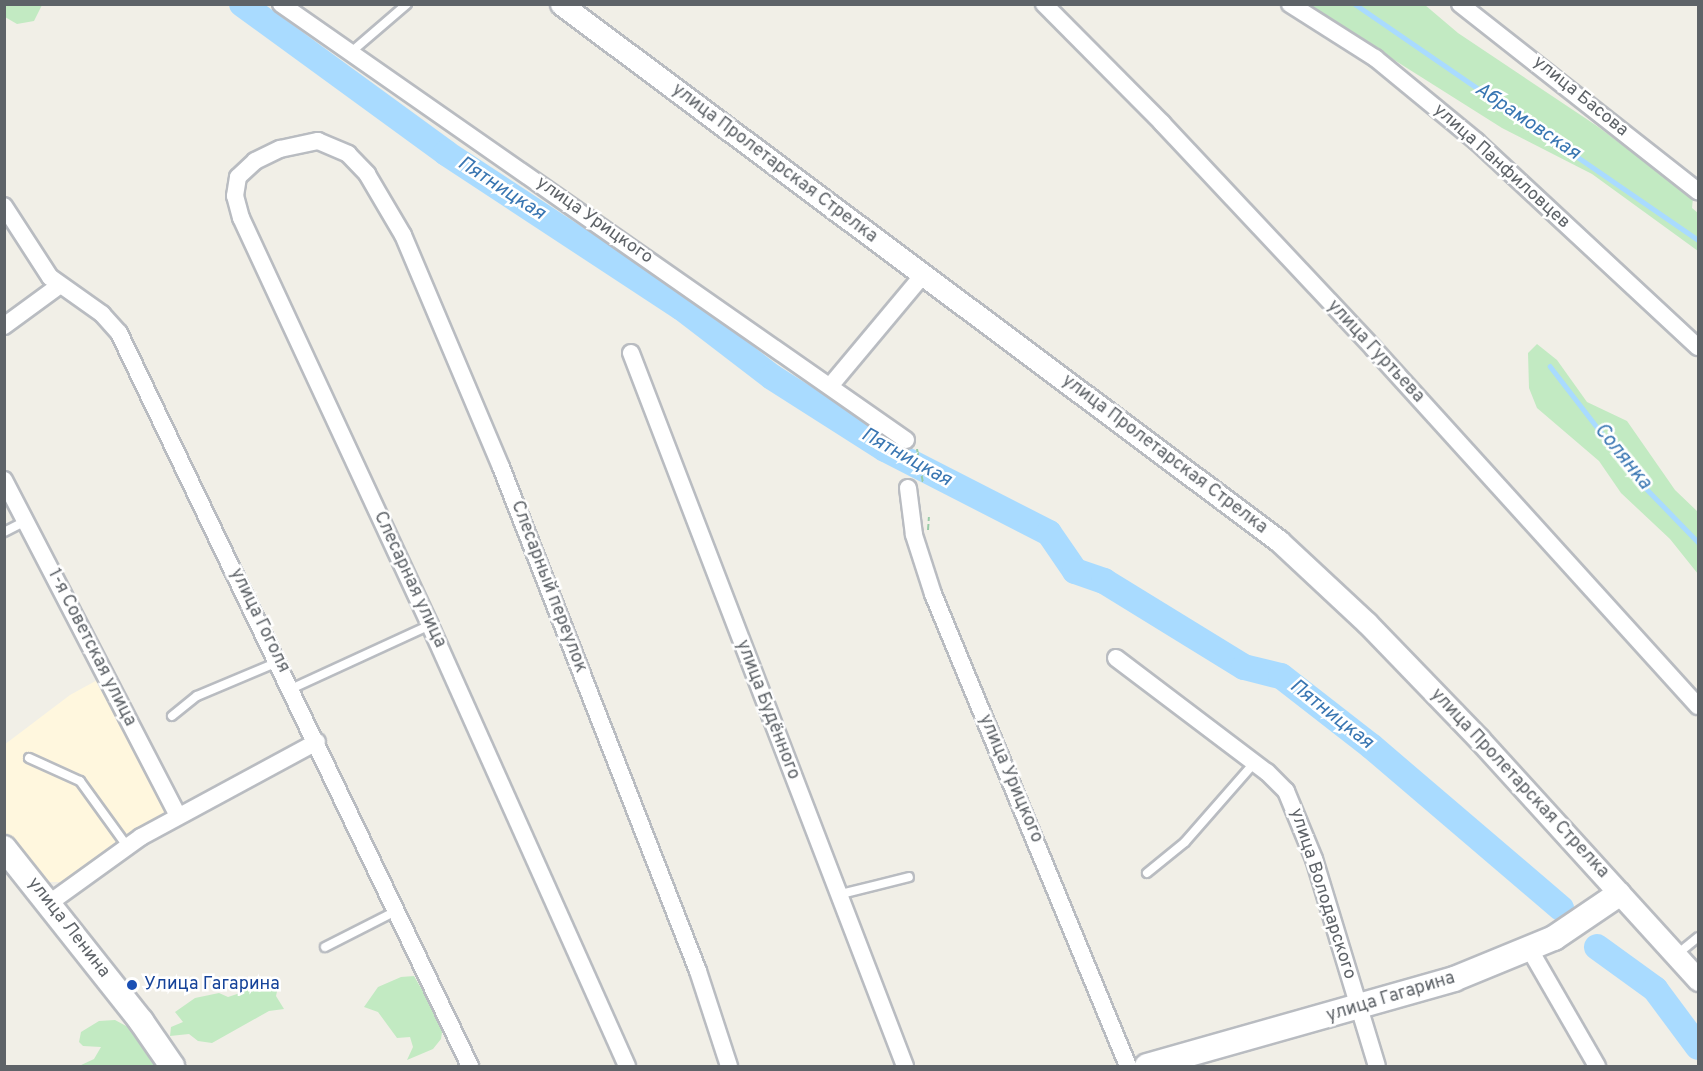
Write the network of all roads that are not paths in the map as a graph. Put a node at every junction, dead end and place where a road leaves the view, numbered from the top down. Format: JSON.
{"nodes":[{"id":1,"x":281,"y":4,"type":"edge"},
{"id":2,"x":407,"y":4,"type":"edge"},
{"id":3,"x":561,"y":4,"type":"edge"},
{"id":4,"x":1044,"y":4,"type":"edge"},
{"id":5,"x":1290,"y":4,"type":"edge"},
{"id":6,"x":1461,"y":4,"type":"edge"},
{"id":7,"x":349,"y":55,"type":"junction"},
{"id":8,"x":318,"y":141,"type":"joint"},
{"id":9,"x":1698,"y":191,"type":"edge"},
{"id":10,"x":4,"y":206,"type":"edge"},
{"id":11,"x":922,"y":276,"type":"junction"},
{"id":12,"x":60,"y":285,"type":"junction"},
{"id":13,"x":4,"y":326,"type":"edge"},
{"id":14,"x":1698,"y":347,"type":"edge"},
{"id":15,"x":631,"y":353,"type":"dead end"},
{"id":16,"x":831,"y":385,"type":"junction"},
{"id":17,"x":906,"y":440,"type":"dead end"},
{"id":18,"x":4,"y":480,"type":"edge"},
{"id":19,"x":908,"y":488,"type":"dead end"},
{"id":20,"x":26,"y":521,"type":"junction"},
{"id":21,"x":4,"y":532,"type":"edge"},
{"id":22,"x":430,"y":625,"type":"junction"},
{"id":23,"x":1116,"y":658,"type":"dead end"},
{"id":24,"x":278,"y":662,"type":"junction"},
{"id":25,"x":291,"y":689,"type":"junction"},
{"id":26,"x":1698,"y":706,"type":"edge"},
{"id":27,"x":172,"y":716,"type":"dead end"},
{"id":28,"x":317,"y":742,"type":"junction"},
{"id":29,"x":29,"y":758,"type":"dead end"},
{"id":30,"x":1255,"y":762,"type":"junction"},
{"id":31,"x":178,"y":815,"type":"junction"},
{"id":32,"x":127,"y":846,"type":"junction"},
{"id":33,"x":4,"y":848,"type":"edge"},
{"id":34,"x":1147,"y":873,"type":"dead end"},
{"id":35,"x":909,"y":877,"type":"dead end"},
{"id":36,"x":1618,"y":894,"type":"junction"},
{"id":37,"x":837,"y":895,"type":"junction"},
{"id":38,"x":48,"y":904,"type":"junction"},
{"id":39,"x":397,"y":911,"type":"junction"},
{"id":40,"x":1698,"y":937,"type":"edge"},
{"id":41,"x":325,"y":947,"type":"dead end"},
{"id":42,"x":1530,"y":950,"type":"junction"},
{"id":43,"x":1676,"y":956,"type":"junction"},
{"id":44,"x":1698,"y":980,"type":"edge"},
{"id":45,"x":1359,"y":1009,"type":"junction"},
{"id":46,"x":172,"y":1066,"type":"edge"},
{"id":47,"x":470,"y":1066,"type":"edge"},
{"id":48,"x":627,"y":1066,"type":"edge"},
{"id":49,"x":729,"y":1066,"type":"edge"},
{"id":50,"x":905,"y":1066,"type":"edge"},
{"id":51,"x":1128,"y":1066,"type":"edge"},
{"id":52,"x":1147,"y":1066,"type":"edge"},
{"id":53,"x":1377,"y":1066,"type":"edge"},
{"id":54,"x":1597,"y":1066,"type":"edge"}],
"edges":[{"from":1,"to":7,"type":"street","name":"улица Урицкого"},
{"from":2,"to":7,"type":"lane"},
{"from":3,"to":11,"type":"street","name":"улица Пролетарская Стрелка"},
{"from":4,"to":26,"type":"street","name":"улица Гуртьева"},
{"from":5,"to":14,"type":"street","name":"улица Панфиловцев"},
{"from":6,"to":9,"type":"street","name":"улица Басова"},
{"from":7,"to":16,"type":"street","name":"улица Урицкого"},
{"from":8,"to":22,"type":"street","name":"Слесарная улица"},
{"from":8,"to":49,"type":"street","name":"Слесарный переулок"},
{"from":10,"to":12,"type":"street","name":"улица Гоголя"},
{"from":11,"to":16,"type":"street"},
{"from":11,"to":36,"type":"street","name":"улица Пролетарская Стрелка"},
{"from":12,"to":13,"type":"street"},
{"from":12,"to":24,"type":"street","name":"улица Гоголя"},
{"from":15,"to":37,"type":"street","name":"улица Будённого"},
{"from":16,"to":17,"type":"street","name":"улица Урицкого"},
{"from":18,"to":20,"type":"street","name":"1-я Советская улица"},
{"from":19,"to":51,"type":"street","name":"улица Урицкого"},
{"from":20,"to":21,"type":"lane"},
{"from":20,"to":31,"type":"street","name":"1-я Советская улица"},
{"from":22,"to":25,"type":"lane"},
{"from":22,"to":48,"type":"street","name":"Слесарная улица"},
{"from":23,"to":30,"type":"street","name":"улица Володарского"},
{"from":24,"to":25,"type":"street","name":"улица Гоголя"},
{"from":24,"to":27,"type":"lane"},
{"from":25,"to":28,"type":"street","name":"улица Гоголя"},
{"from":28,"to":31,"type":"street"},
{"from":28,"to":39,"type":"street","name":"улица Гоголя"},
{"from":29,"to":32,"type":"lane"},
{"from":30,"to":34,"type":"lane"},
{"from":30,"to":45,"type":"street","name":"улица Володарского"},
{"from":31,"to":32,"type":"street"},
{"from":32,"to":38,"type":"street"},
{"from":33,"to":38,"type":"main road","name":"улица Ленина"},
{"from":35,"to":37,"type":"lane"},
{"from":36,"to":42,"type":"main road","name":"улица Гагарина"},
{"from":36,"to":43,"type":"street","name":"улица Пролетарская Стрелка"},
{"from":37,"to":50,"type":"street","name":"улица Будённого"},
{"from":38,"to":46,"type":"main road","name":"улица Ленина"},
{"from":39,"to":41,"type":"lane"},
{"from":39,"to":47,"type":"street","name":"улица Гоголя"},
{"from":40,"to":43,"type":"lane"},
{"from":42,"to":45,"type":"main road","name":"улица Гагарина"},
{"from":42,"to":54,"type":"street"},
{"from":43,"to":44,"type":"street","name":"улица Пролетарская Стрелка"},
{"from":45,"to":52,"type":"main road","name":"улица Гагарина"},
{"from":45,"to":53,"type":"street","name":"улица Володарского"}]}
